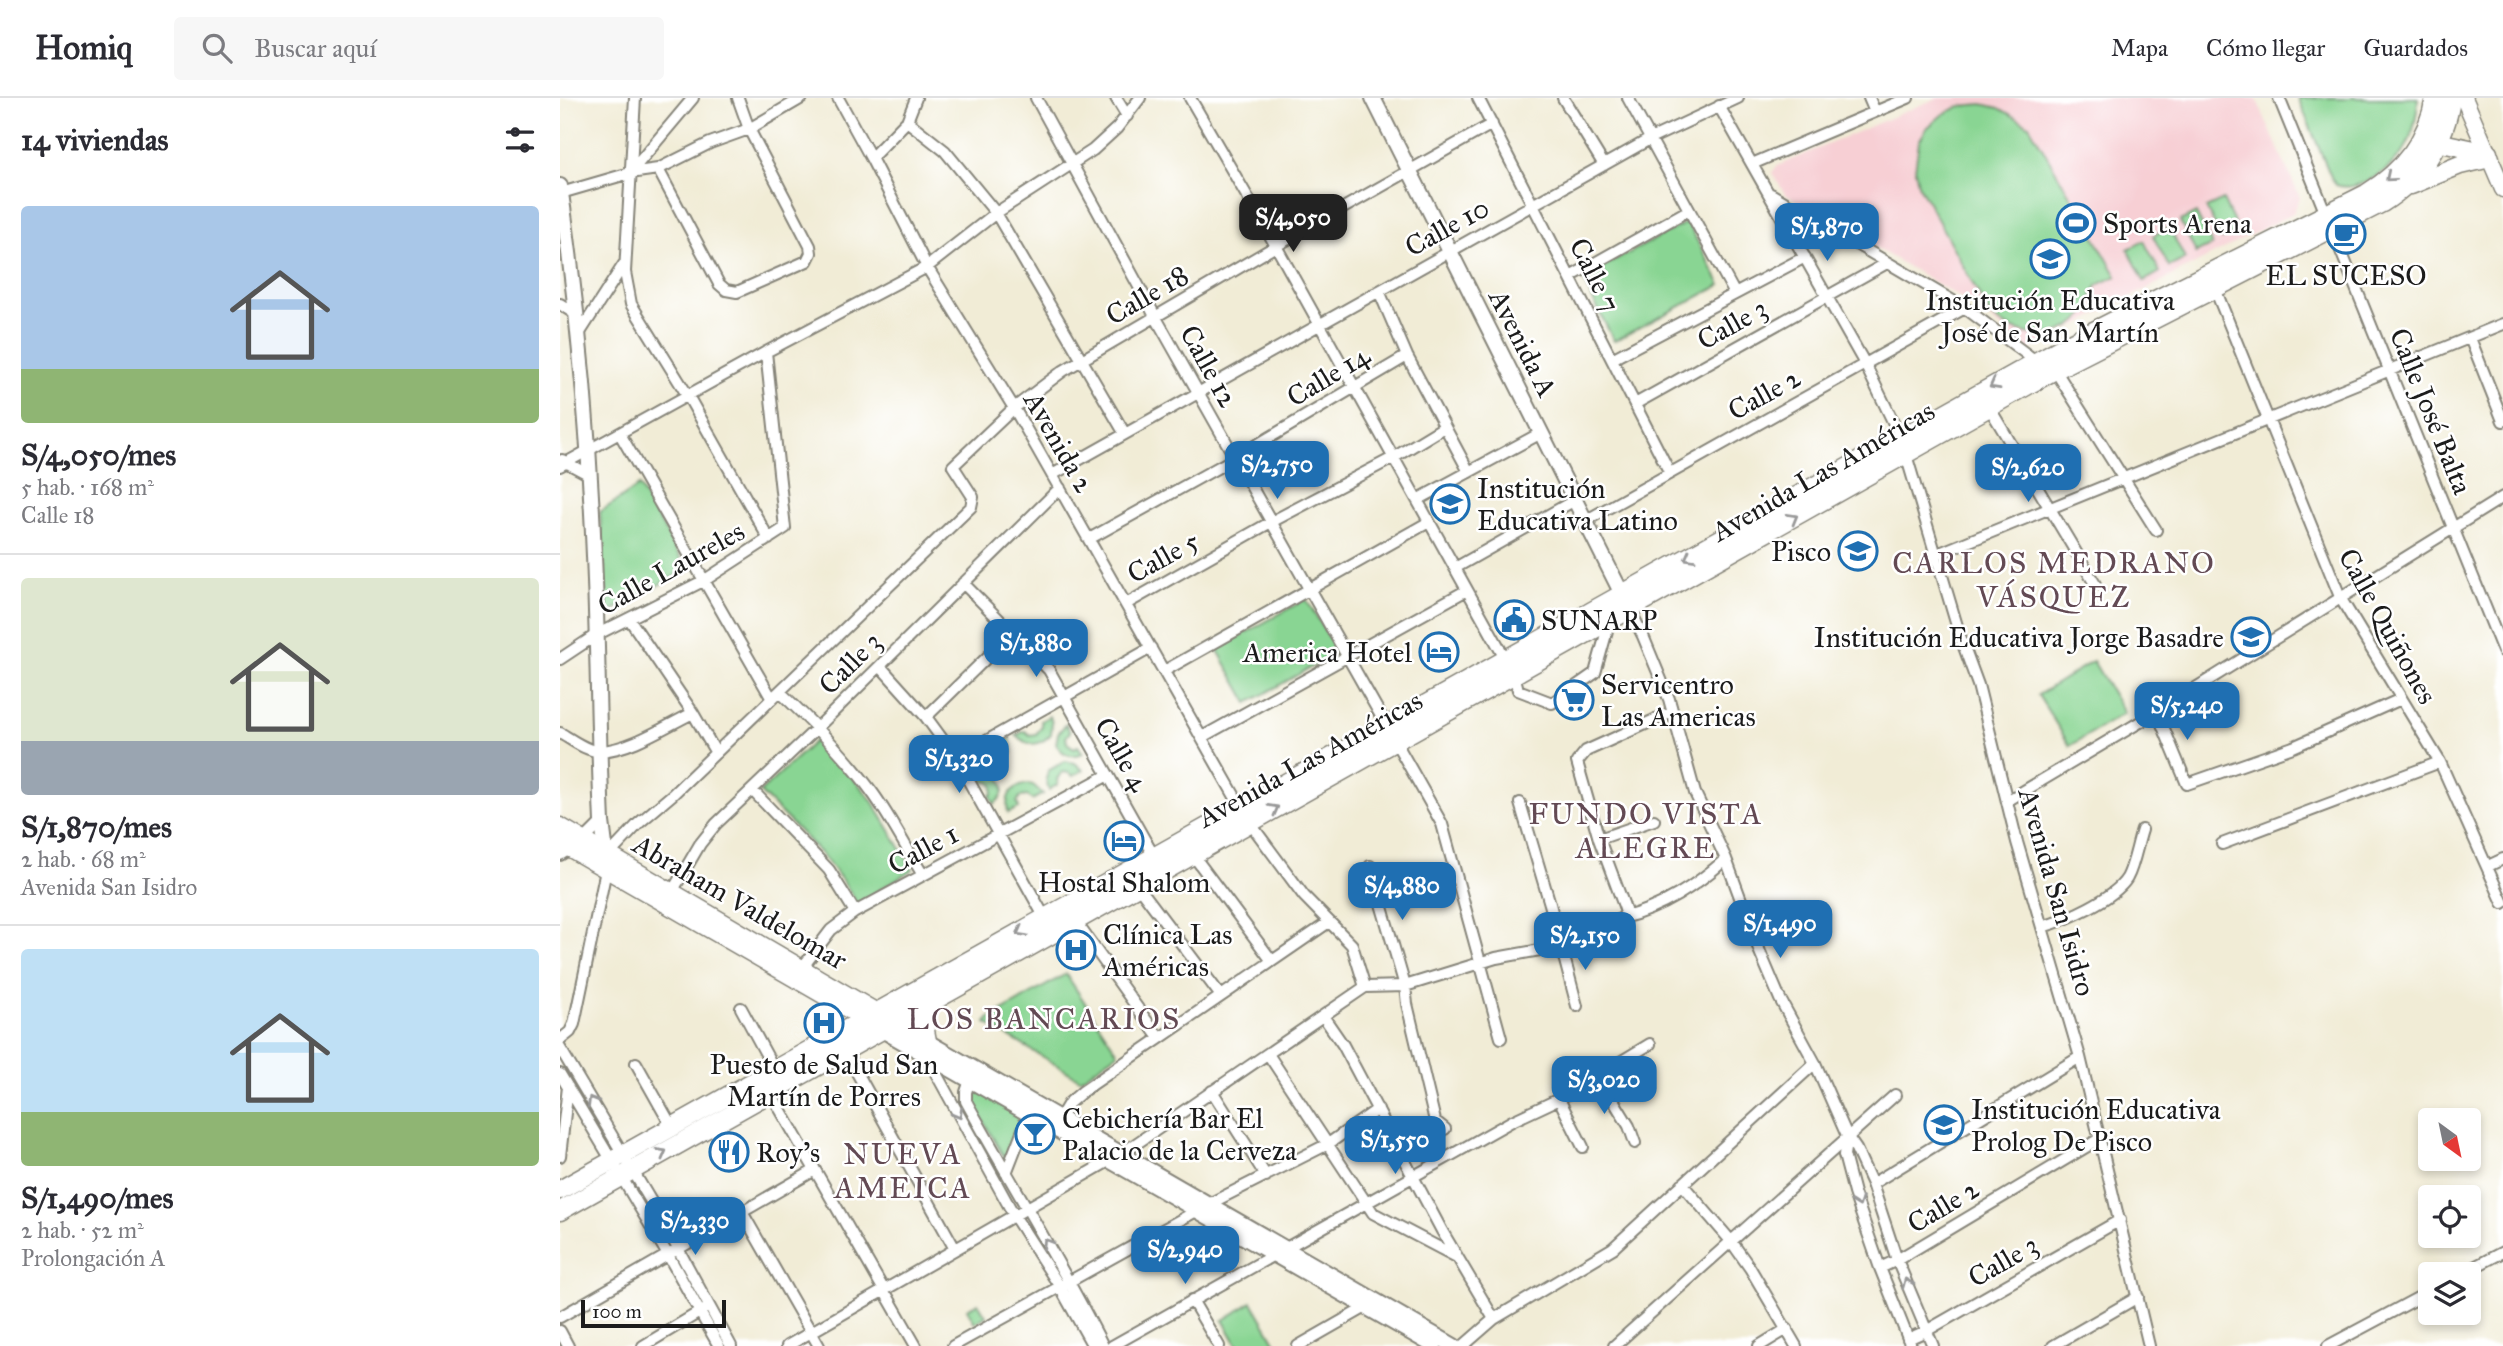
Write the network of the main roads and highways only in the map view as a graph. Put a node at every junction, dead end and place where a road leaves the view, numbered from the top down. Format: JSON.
{"nodes":[{"id":1,"x":2435,"y":98,"type":"edge"},
{"id":2,"x":2451,"y":98,"type":"edge"},
{"id":3,"x":2464,"y":98,"type":"edge"},
{"id":4,"x":2429,"y":141,"type":"junction"},
{"id":5,"x":2489,"y":155,"type":"junction"},
{"id":6,"x":2404,"y":188,"type":"junction"},
{"id":7,"x":2503,"y":189,"type":"edge"},
{"id":8,"x":2329,"y":221,"type":"junction"},
{"id":9,"x":2211,"y":280,"type":"junction"},
{"id":10,"x":1903,"y":446,"type":"junction"},
{"id":11,"x":1626,"y":602,"type":"junction"},
{"id":12,"x":1510,"y":667,"type":"junction"},
{"id":13,"x":1246,"y":815,"type":"junction"},
{"id":14,"x":560,"y":827,"type":"edge"},
{"id":15,"x":569,"y":847,"type":"edge"},
{"id":16,"x":1159,"y":864,"type":"junction"},
{"id":17,"x":1071,"y":914,"type":"junction"},
{"id":18,"x":754,"y":948,"type":"junction"},
{"id":19,"x":929,"y":1003,"type":"junction"},
{"id":20,"x":870,"y":1015,"type":"junction"},
{"id":21,"x":888,"y":1026,"type":"junction"},
{"id":22,"x":926,"y":1048,"type":"road end"},
{"id":23,"x":769,"y":1080,"type":"junction"},
{"id":24,"x":622,"y":1165,"type":"junction"},
{"id":25,"x":560,"y":1190,"type":"edge"},
{"id":26,"x":560,"y":1211,"type":"edge"}],
"edges":[{"from":1,"to":4,"type":"main road","name":"Avenida Las Américas"},
{"from":2,"to":4,"type":"main road","name":"Avenida Las Américas"},
{"from":3,"to":5,"type":"main road"},
{"from":4,"to":5,"type":"main road"},
{"from":4,"to":6,"type":"main road","name":"Avenida Las Américas"},
{"from":4,"to":8,"type":"main road","name":"Avenida Las Américas","one_way":true},
{"from":5,"to":6,"type":"main road"},
{"from":5,"to":7,"type":"main road"},
{"from":6,"to":8,"type":"main road","name":"Avenida Las Américas"},
{"from":8,"to":9,"type":"main road","name":"Avenida Las Américas"},
{"from":9,"to":10,"type":"main road","name":"Avenida Las Américas"},
{"from":9,"to":10,"type":"main road","name":"Avenida Las Américas","one_way":true},
{"from":10,"to":11,"type":"main road","name":"Avenida Las Américas"},
{"from":11,"to":12,"type":"main road","name":"Avenida Las Américas"},
{"from":11,"to":12,"type":"main road","name":"Avenida Las Américas"},
{"from":12,"to":13,"type":"main road","name":"Avenida Las Américas"},
{"from":13,"to":16,"type":"main road","name":"Avenida Las Américas"},
{"from":13,"to":16,"type":"main road","name":"Avenida Las Américas"},
{"from":14,"to":15,"type":"main road","name":"Abraham Valdelomar"},
{"from":15,"to":18,"type":"main road","name":"Abraham Valdelomar"},
{"from":16,"to":17,"type":"main road","name":"Avenida Las Américas"},
{"from":16,"to":17,"type":"main road","name":"Avenida Las Américas"},
{"from":17,"to":19,"type":"main road","name":"Avenida Las Américas"},
{"from":17,"to":20,"type":"main road","name":"Avenida Las Américas","one_way":true},
{"from":18,"to":20,"type":"main road","name":"Abraham Valdelomar"},
{"from":18,"to":20,"type":"main road","name":"Abraham Valdelomar"},
{"from":19,"to":21,"type":"main road","name":"Avenida Las Américas"},
{"from":19,"to":22,"type":"main road"},
{"from":20,"to":21,"type":"main road","name":"Abraham Valdelomar"},
{"from":20,"to":23,"type":"main road","name":"Avenida Las Américas"},
{"from":21,"to":23,"type":"main road","name":"Avenida Las Américas"},
{"from":24,"to":23,"type":"main road","name":"Avenida Las Américas","one_way":true},
{"from":23,"to":24,"type":"main road","name":"Avenida Las Américas"},
{"from":24,"to":25,"type":"main road","name":"Avenida Las Américas"},
{"from":24,"to":26,"type":"main road","name":"Avenida Las Américas"}]}
